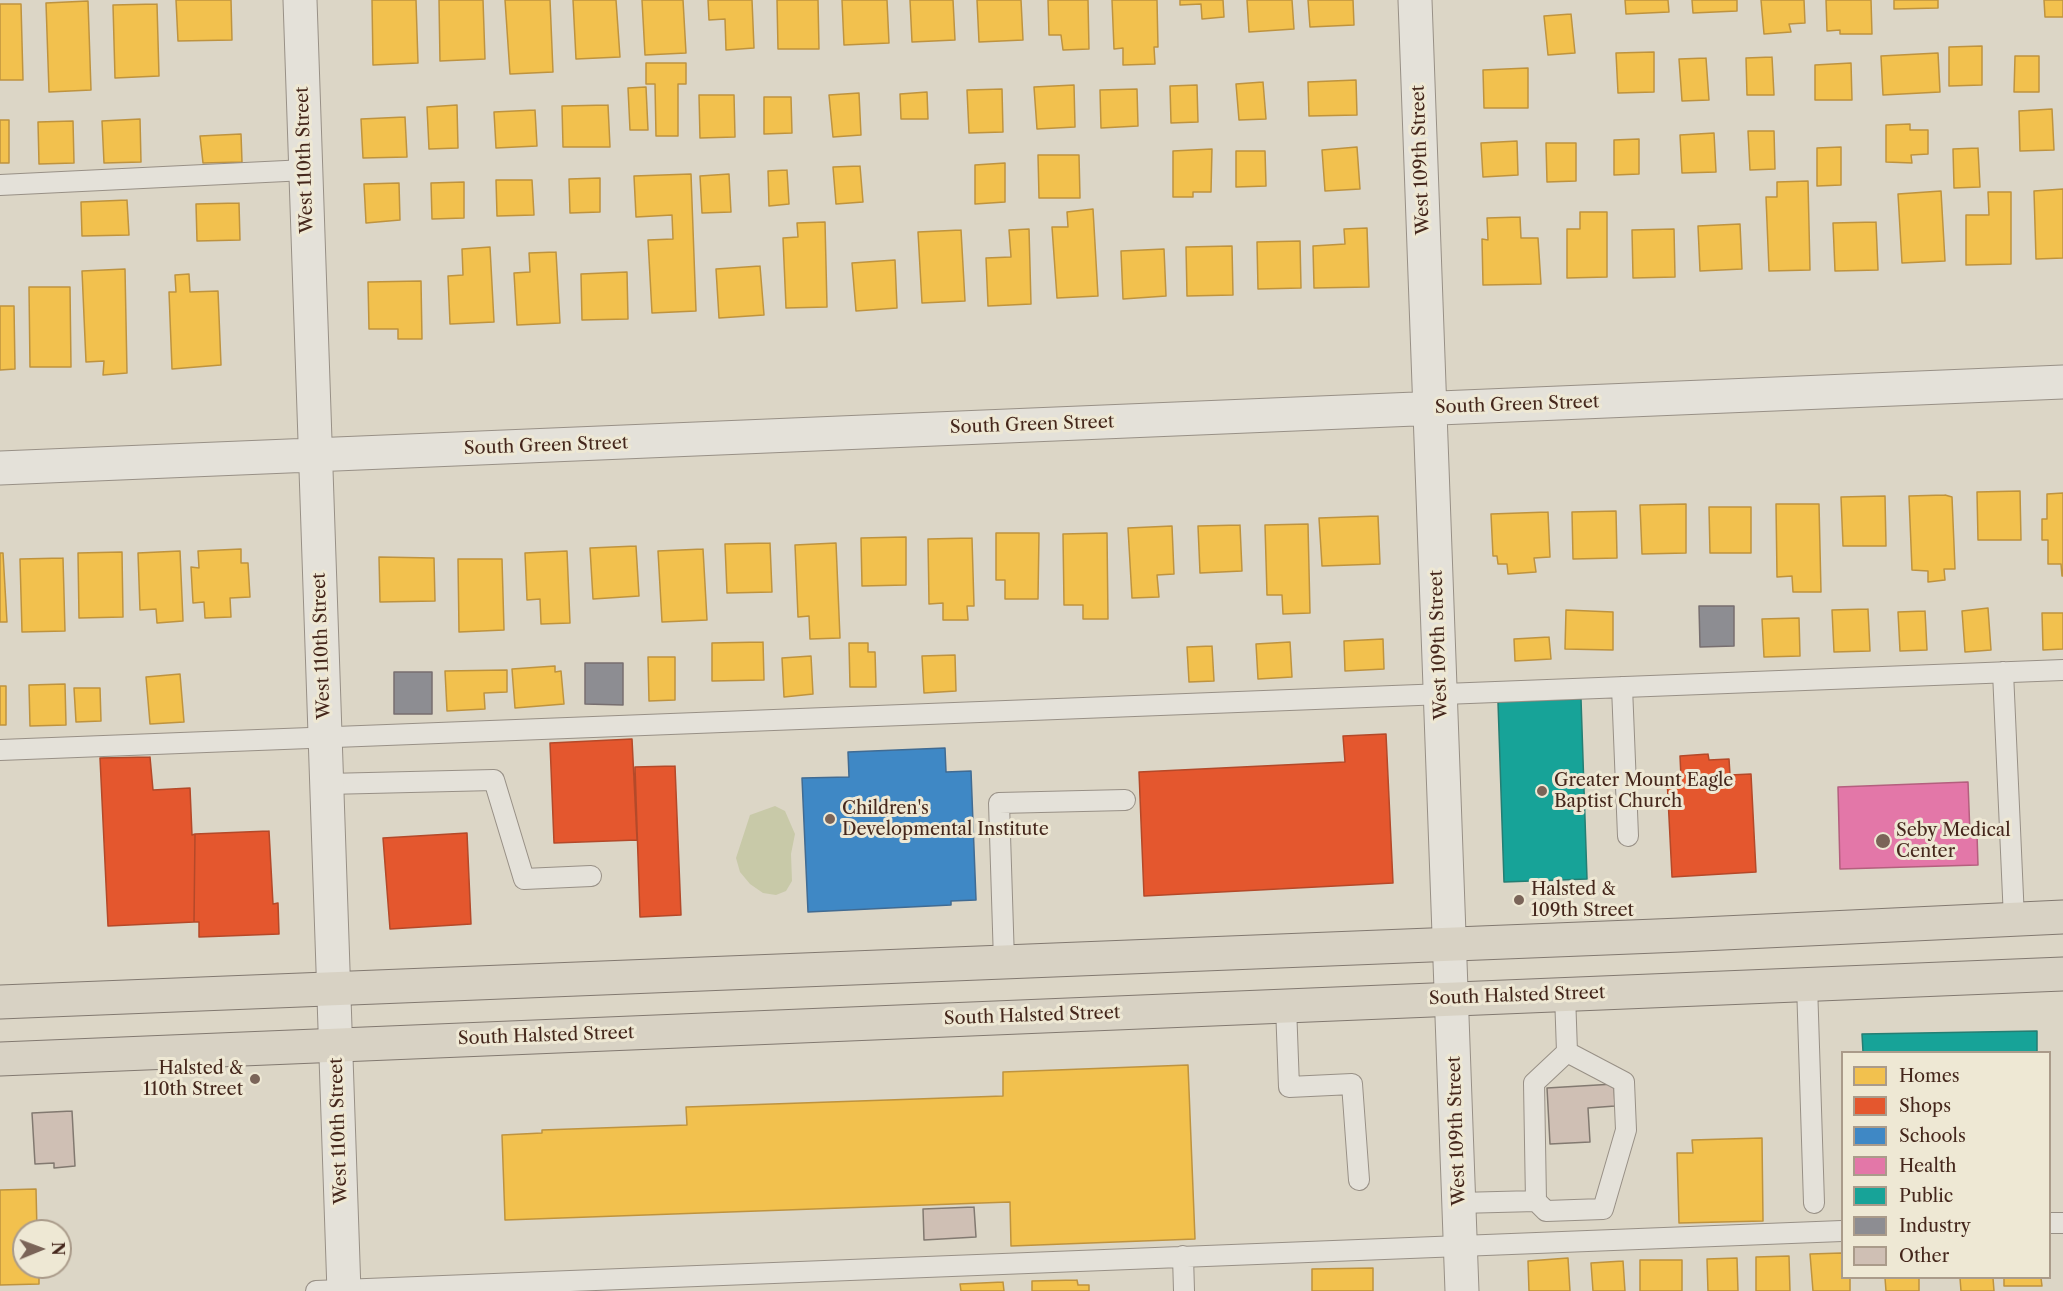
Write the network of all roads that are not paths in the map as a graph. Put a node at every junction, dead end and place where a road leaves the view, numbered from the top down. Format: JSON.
{"nodes":[{"id":1,"x":300,"y":0,"type":"edge"},
{"id":2,"x":1415,"y":0,"type":"edge"},
{"id":3,"x":306,"y":170,"type":"junction"},
{"id":4,"x":0,"y":185,"type":"edge"},
{"id":5,"x":2063,"y":382,"type":"edge"},
{"id":6,"x":1430,"y":409,"type":"junction"},
{"id":7,"x":315,"y":455,"type":"junction"},
{"id":8,"x":0,"y":468,"type":"edge"},
{"id":9,"x":2063,"y":670,"type":"edge"},
{"id":10,"x":2003,"y":672,"type":"junction"},
{"id":11,"x":1622,"y":687,"type":"junction"},
{"id":12,"x":1441,"y":694,"type":"junction"},
{"id":13,"x":326,"y":738,"type":"junction"},
{"id":14,"x":0,"y":750,"type":"edge"},
{"id":15,"x":327,"y":784,"type":"junction"},
{"id":16,"x":1125,"y":800,"type":"dead end"},
{"id":17,"x":1628,"y":836,"type":"dead end"},
{"id":18,"x":591,"y":876,"type":"dead end"},
{"id":19,"x":2063,"y":917,"type":"edge"},
{"id":20,"x":2014,"y":919,"type":"junction"},
{"id":21,"x":1450,"y":943,"type":"junction"},
{"id":22,"x":1004,"y":961,"type":"junction"},
{"id":23,"x":2063,"y":974,"type":"edge"},
{"id":24,"x":1808,"y":984,"type":"junction"},
{"id":25,"x":335,"y":988,"type":"junction"},
{"id":26,"x":1565,"y":994,"type":"junction"},
{"id":27,"x":1452,"y":999,"type":"junction"},
{"id":28,"x":0,"y":1002,"type":"edge"},
{"id":29,"x":1286,"y":1006,"type":"junction"},
{"id":30,"x":336,"y":1045,"type":"junction"},
{"id":31,"x":1567,"y":1052,"type":"junction"},
{"id":32,"x":0,"y":1059,"type":"edge"},
{"id":33,"x":1359,"y":1180,"type":"dead end"},
{"id":34,"x":1536,"y":1201,"type":"junction"},
{"id":35,"x":1459,"y":1203,"type":"junction"},
{"id":36,"x":1814,"y":1203,"type":"dead end"},
{"id":37,"x":1841,"y":1231,"type":"edge"},
{"id":38,"x":1460,"y":1245,"type":"junction"},
{"id":39,"x":1183,"y":1256,"type":"junction"},
{"id":40,"x":335,"y":1291,"type":"edge"},
{"id":41,"x":1184,"y":1291,"type":"edge"},
{"id":42,"x":1462,"y":1291,"type":"edge"}],
"edges":[{"from":1,"to":3,"type":"street","name":"West 110th Street"},
{"from":2,"to":6,"type":"street","name":"West 109th Street"},
{"from":3,"to":4,"type":"lane"},
{"from":3,"to":7,"type":"street","name":"West 110th Street"},
{"from":5,"to":6,"type":"street","name":"South Green Street"},
{"from":6,"to":7,"type":"street","name":"South Green Street"},
{"from":6,"to":12,"type":"street","name":"West 109th Street"},
{"from":7,"to":8,"type":"street","name":"South Green Street"},
{"from":7,"to":13,"type":"street","name":"West 110th Street"},
{"from":9,"to":10,"type":"lane"},
{"from":10,"to":11,"type":"lane"},
{"from":10,"to":20,"type":"lane"},
{"from":11,"to":12,"type":"lane"},
{"from":11,"to":17,"type":"lane"},
{"from":12,"to":13,"type":"lane"},
{"from":12,"to":21,"type":"street","name":"West 109th Street"},
{"from":13,"to":14,"type":"lane"},
{"from":13,"to":15,"type":"street","name":"West 110th Street"},
{"from":15,"to":18,"type":"lane"},
{"from":15,"to":25,"type":"street","name":"West 110th Street"},
{"from":16,"to":22,"type":"lane"},
{"from":19,"to":20,"type":"main road"},
{"from":20,"to":21,"type":"main road"},
{"from":21,"to":22,"type":"main road"},
{"from":21,"to":27,"type":"street","name":"West 109th Street"},
{"from":22,"to":25,"type":"main road"},
{"from":23,"to":24,"type":"main road","name":"South Halsted Street"},
{"from":24,"to":26,"type":"main road","name":"South Halsted Street"},
{"from":24,"to":36,"type":"lane"},
{"from":25,"to":28,"type":"main road"},
{"from":25,"to":30,"type":"street","name":"West 110th Street"},
{"from":26,"to":27,"type":"main road","name":"South Halsted Street"},
{"from":26,"to":31,"type":"lane"},
{"from":27,"to":29,"type":"main road","name":"South Halsted Street"},
{"from":27,"to":35,"type":"street","name":"West 109th Street"},
{"from":29,"to":30,"type":"main road","name":"South Halsted Street"},
{"from":29,"to":33,"type":"lane"},
{"from":30,"to":32,"type":"main road","name":"South Halsted Street"},
{"from":30,"to":40,"type":"street","name":"West 110th Street"},
{"from":31,"to":34,"type":"lane"},
{"from":31,"to":34,"type":"lane"},
{"from":34,"to":35,"type":"lane"},
{"from":35,"to":38,"type":"street","name":"West 109th Street"},
{"from":37,"to":38,"type":"lane"},
{"from":38,"to":39,"type":"lane"},
{"from":38,"to":42,"type":"street","name":"West 109th Street"},
{"from":39,"to":40,"type":"lane"},
{"from":39,"to":41,"type":"lane"}]}
